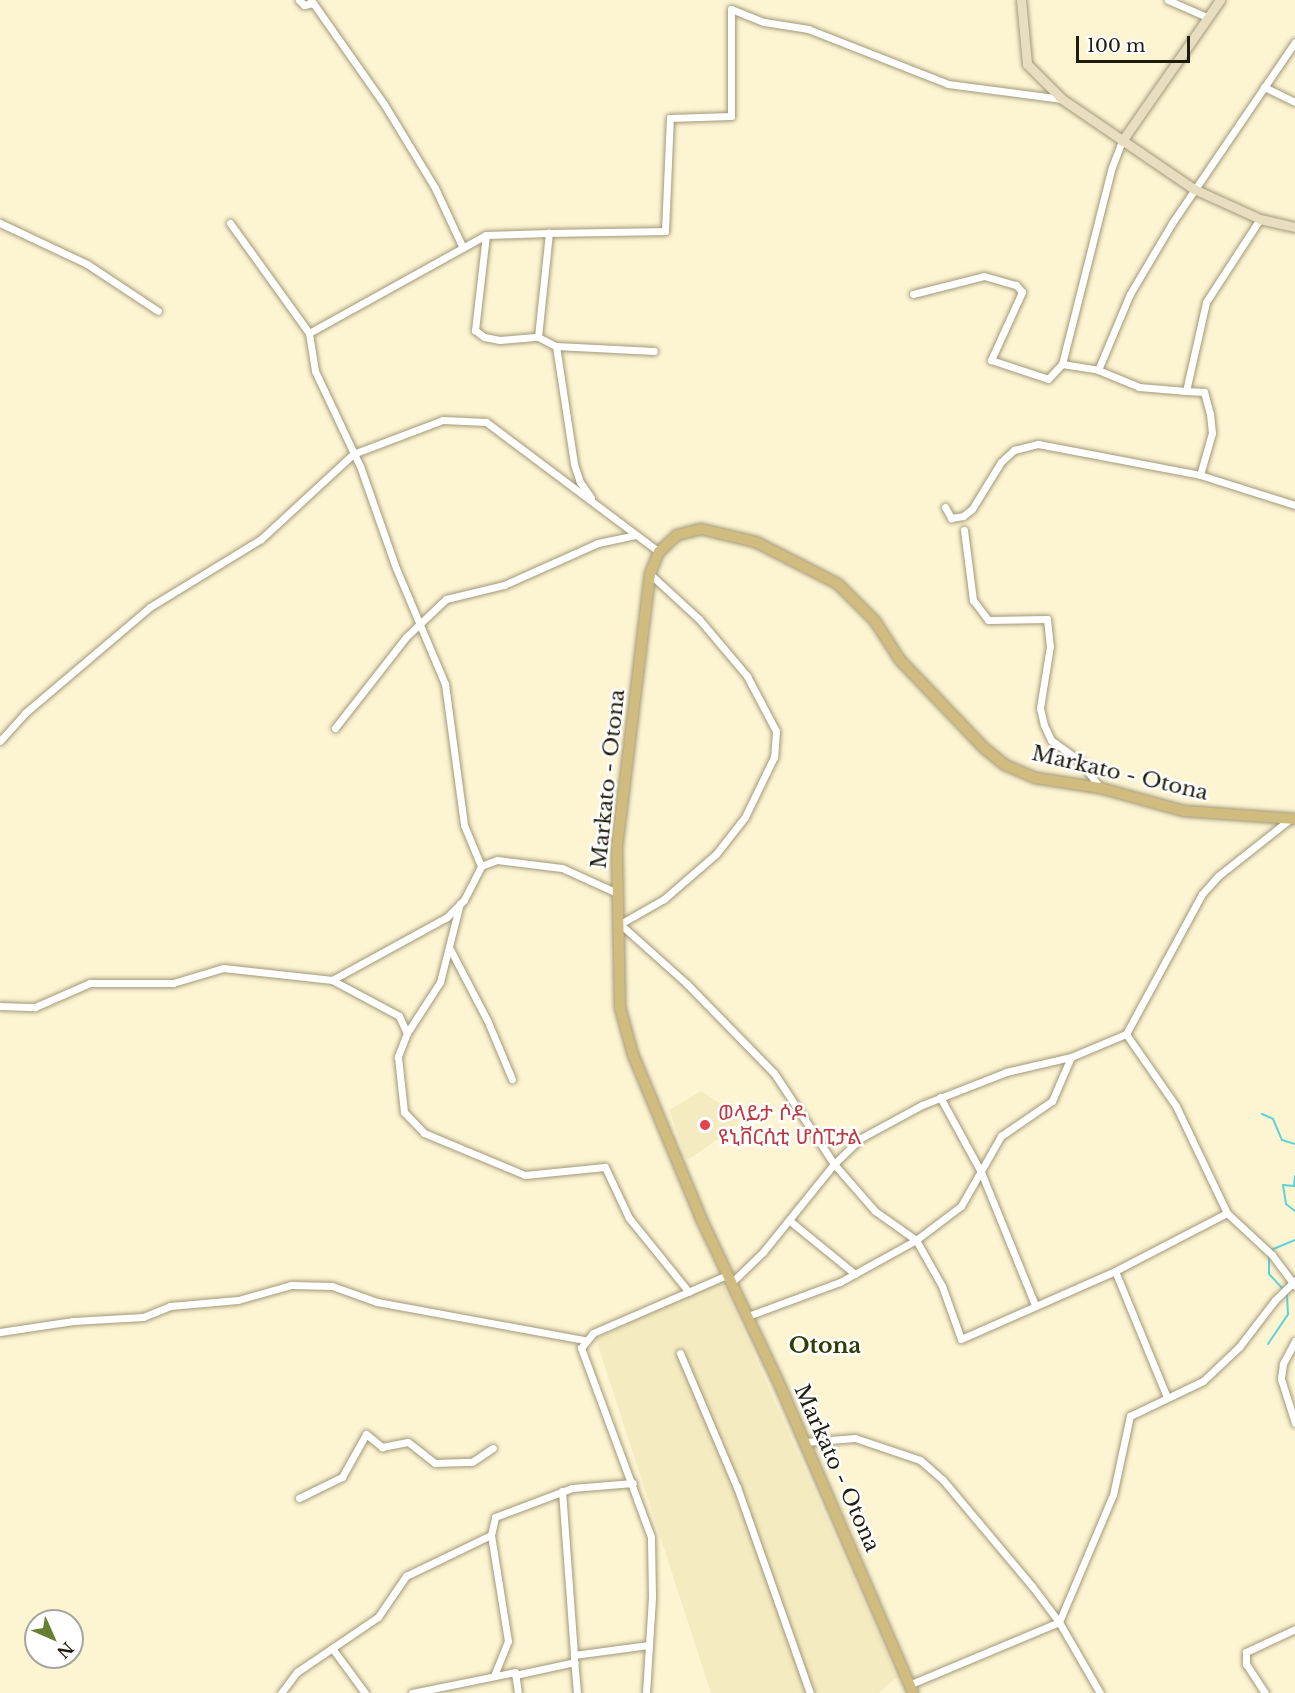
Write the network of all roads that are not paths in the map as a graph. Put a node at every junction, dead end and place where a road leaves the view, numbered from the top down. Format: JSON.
{"nodes":[{"id":1,"x":299,"y":0,"type":"edge"},
{"id":2,"x":1020,"y":0,"type":"edge"},
{"id":3,"x":1168,"y":0,"type":"edge"},
{"id":4,"x":1220,"y":0,"type":"edge"},
{"id":5,"x":312,"y":2,"type":"edge"},
{"id":6,"x":1207,"y":17,"type":"junction"},
{"id":7,"x":1295,"y":42,"type":"edge"},
{"id":8,"x":1264,"y":87,"type":"junction"},
{"id":9,"x":1062,"y":99,"type":"junction"},
{"id":10,"x":1295,"y":102,"type":"edge"},
{"id":11,"x":1122,"y":141,"type":"junction"},
{"id":12,"x":1194,"y":189,"type":"junction"},
{"id":13,"x":1260,"y":219,"type":"junction"},
{"id":14,"x":0,"y":223,"type":"edge"},
{"id":15,"x":230,"y":223,"type":"dead end"},
{"id":16,"x":1295,"y":227,"type":"edge"},
{"id":17,"x":549,"y":233,"type":"junction"},
{"id":18,"x":486,"y":235,"type":"junction"},
{"id":19,"x":463,"y":248,"type":"junction"},
{"id":20,"x":912,"y":294,"type":"dead end"},
{"id":21,"x":158,"y":312,"type":"dead end"},
{"id":22,"x":309,"y":333,"type":"junction"},
{"id":23,"x":538,"y":337,"type":"junction"},
{"id":24,"x":556,"y":346,"type":"junction"},
{"id":25,"x":654,"y":351,"type":"dead end"},
{"id":26,"x":1062,"y":364,"type":"junction"},
{"id":27,"x":1098,"y":369,"type":"junction"},
{"id":28,"x":1186,"y":391,"type":"junction"},
{"id":29,"x":353,"y":454,"type":"junction"},
{"id":30,"x":1200,"y":475,"type":"junction"},
{"id":31,"x":595,"y":502,"type":"junction"},
{"id":32,"x":1295,"y":506,"type":"edge"},
{"id":33,"x":945,"y":507,"type":"dead end"},
{"id":34,"x":964,"y":530,"type":"dead end"},
{"id":35,"x":635,"y":535,"type":"junction"},
{"id":36,"x":659,"y":552,"type":"junction"},
{"id":37,"x":650,"y":574,"type":"junction"},
{"id":38,"x":420,"y":621,"type":"junction"},
{"id":39,"x":335,"y":728,"type":"dead end"},
{"id":40,"x":0,"y":741,"type":"edge"},
{"id":41,"x":1100,"y":788,"type":"junction"},
{"id":42,"x":1292,"y":819,"type":"edge"},
{"id":43,"x":481,"y":866,"type":"junction"},
{"id":44,"x":617,"y":893,"type":"junction"},
{"id":45,"x":460,"y":903,"type":"junction"},
{"id":46,"x":620,"y":924,"type":"junction"},
{"id":47,"x":450,"y":949,"type":"junction"},
{"id":48,"x":332,"y":980,"type":"junction"},
{"id":49,"x":0,"y":1006,"type":"edge"},
{"id":50,"x":407,"y":1033,"type":"junction"},
{"id":51,"x":1126,"y":1034,"type":"junction"},
{"id":52,"x":1071,"y":1057,"type":"junction"},
{"id":53,"x":512,"y":1079,"type":"dead end"},
{"id":54,"x":940,"y":1097,"type":"junction"},
{"id":55,"x":834,"y":1164,"type":"junction"},
{"id":56,"x":981,"y":1172,"type":"junction"},
{"id":57,"x":1227,"y":1213,"type":"junction"},
{"id":58,"x":790,"y":1221,"type":"junction"},
{"id":59,"x":916,"y":1240,"type":"junction"},
{"id":60,"x":1115,"y":1271,"type":"junction"},
{"id":61,"x":855,"y":1274,"type":"junction"},
{"id":62,"x":729,"y":1279,"type":"junction"},
{"id":63,"x":1291,"y":1286,"type":"edge"},
{"id":64,"x":689,"y":1292,"type":"junction"},
{"id":65,"x":1035,"y":1305,"type":"junction"},
{"id":66,"x":748,"y":1316,"type":"junction"},
{"id":67,"x":0,"y":1332,"type":"edge"},
{"id":68,"x":584,"y":1340,"type":"junction"},
{"id":69,"x":1295,"y":1341,"type":"edge"},
{"id":70,"x":680,"y":1353,"type":"dead end"},
{"id":71,"x":1167,"y":1397,"type":"junction"},
{"id":72,"x":1295,"y":1423,"type":"edge"},
{"id":73,"x":805,"y":1442,"type":"junction"},
{"id":74,"x":493,"y":1448,"type":"dead end"},
{"id":75,"x":633,"y":1483,"type":"junction"},
{"id":76,"x":562,"y":1491,"type":"junction"},
{"id":77,"x":299,"y":1498,"type":"dead end"},
{"id":78,"x":491,"y":1536,"type":"junction"},
{"id":79,"x":1059,"y":1623,"type":"junction"},
{"id":80,"x":1295,"y":1629,"type":"edge"},
{"id":81,"x":648,"y":1645,"type":"junction"},
{"id":82,"x":332,"y":1648,"type":"junction"},
{"id":83,"x":574,"y":1658,"type":"junction"},
{"id":84,"x":495,"y":1674,"type":"junction"},
{"id":85,"x":515,"y":1675,"type":"junction"},
{"id":86,"x":912,"y":1688,"type":"edge"},
{"id":87,"x":281,"y":1693,"type":"edge"},
{"id":88,"x":365,"y":1693,"type":"edge"},
{"id":89,"x":412,"y":1693,"type":"edge"},
{"id":90,"x":518,"y":1693,"type":"edge"},
{"id":91,"x":577,"y":1693,"type":"edge"},
{"id":92,"x":646,"y":1693,"type":"edge"},
{"id":93,"x":810,"y":1693,"type":"edge"},
{"id":94,"x":1100,"y":1693,"type":"edge"},
{"id":95,"x":1265,"y":1693,"type":"edge"}],
"edges":[{"from":1,"to":5,"type":"street"},
{"from":2,"to":9,"type":"main road"},
{"from":3,"to":6,"type":"street"},
{"from":4,"to":6,"type":"main road"},
{"from":5,"to":19,"type":"street"},
{"from":6,"to":11,"type":"main road"},
{"from":7,"to":8,"type":"street"},
{"from":8,"to":10,"type":"street"},
{"from":8,"to":12,"type":"street"},
{"from":9,"to":11,"type":"main road"},
{"from":9,"to":17,"type":"street"},
{"from":11,"to":12,"type":"main road"},
{"from":11,"to":26,"type":"street"},
{"from":12,"to":13,"type":"main road"},
{"from":12,"to":27,"type":"street"},
{"from":13,"to":16,"type":"main road"},
{"from":13,"to":28,"type":"street"},
{"from":14,"to":21,"type":"street"},
{"from":15,"to":22,"type":"street"},
{"from":17,"to":18,"type":"street"},
{"from":17,"to":23,"type":"street"},
{"from":18,"to":19,"type":"street"},
{"from":18,"to":23,"type":"street"},
{"from":19,"to":22,"type":"street"},
{"from":20,"to":26,"type":"street"},
{"from":22,"to":29,"type":"street"},
{"from":23,"to":24,"type":"street"},
{"from":24,"to":25,"type":"street"},
{"from":24,"to":31,"type":"street"},
{"from":26,"to":27,"type":"street"},
{"from":27,"to":28,"type":"street"},
{"from":28,"to":30,"type":"street"},
{"from":29,"to":31,"type":"street"},
{"from":29,"to":38,"type":"street"},
{"from":29,"to":40,"type":"street"},
{"from":30,"to":32,"type":"street"},
{"from":30,"to":33,"type":"street"},
{"from":31,"to":35,"type":"street"},
{"from":34,"to":41,"type":"street"},
{"from":35,"to":36,"type":"street"},
{"from":35,"to":38,"type":"street"},
{"from":36,"to":37,"type":"main road","name":"Markato - Otona"},
{"from":36,"to":41,"type":"main road","name":"Markato - Otona"},
{"from":37,"to":44,"type":"main road","name":"Markato - Otona"},
{"from":37,"to":46,"type":"street"},
{"from":38,"to":39,"type":"street"},
{"from":38,"to":43,"type":"street"},
{"from":41,"to":42,"type":"main road","name":"Markato - Otona"},
{"from":42,"to":51,"type":"street"},
{"from":43,"to":44,"type":"street"},
{"from":43,"to":45,"type":"street"},
{"from":44,"to":46,"type":"main road","name":"Markato - Otona"},
{"from":45,"to":47,"type":"street"},
{"from":45,"to":48,"type":"street"},
{"from":46,"to":55,"type":"street"},
{"from":46,"to":62,"type":"main road","name":"Markato - Otona"},
{"from":47,"to":50,"type":"street"},
{"from":47,"to":53,"type":"street"},
{"from":48,"to":49,"type":"street"},
{"from":48,"to":50,"type":"street"},
{"from":50,"to":64,"type":"street"},
{"from":51,"to":52,"type":"street"},
{"from":51,"to":57,"type":"street"},
{"from":52,"to":54,"type":"street"},
{"from":52,"to":56,"type":"street"},
{"from":54,"to":55,"type":"street"},
{"from":54,"to":56,"type":"street"},
{"from":55,"to":58,"type":"street"},
{"from":55,"to":59,"type":"street"},
{"from":56,"to":59,"type":"street"},
{"from":56,"to":65,"type":"street"},
{"from":57,"to":60,"type":"street"},
{"from":57,"to":63,"type":"street"},
{"from":58,"to":61,"type":"street"},
{"from":58,"to":62,"type":"street"},
{"from":59,"to":61,"type":"street"},
{"from":59,"to":65,"type":"street"},
{"from":60,"to":65,"type":"street"},
{"from":60,"to":71,"type":"street"},
{"from":61,"to":66,"type":"street"},
{"from":62,"to":64,"type":"street"},
{"from":62,"to":66,"type":"main road","name":"Markato - Otona"},
{"from":63,"to":71,"type":"street"},
{"from":64,"to":68,"type":"street"},
{"from":66,"to":73,"type":"main road","name":"Markato - Otona"},
{"from":67,"to":68,"type":"street"},
{"from":68,"to":75,"type":"street"},
{"from":69,"to":72,"type":"street"},
{"from":70,"to":93,"type":"street"},
{"from":71,"to":79,"type":"street"},
{"from":73,"to":79,"type":"street"},
{"from":73,"to":86,"type":"main road","name":"Markato - Otona"},
{"from":74,"to":77,"type":"street"},
{"from":75,"to":76,"type":"street"},
{"from":75,"to":81,"type":"street"},
{"from":76,"to":78,"type":"street"},
{"from":76,"to":83,"type":"street"},
{"from":78,"to":82,"type":"street"},
{"from":78,"to":84,"type":"street"},
{"from":79,"to":86,"type":"street"},
{"from":79,"to":94,"type":"street"},
{"from":80,"to":95,"type":"street"},
{"from":81,"to":83,"type":"street"},
{"from":81,"to":92,"type":"street"},
{"from":82,"to":87,"type":"street"},
{"from":82,"to":88,"type":"street"},
{"from":83,"to":85,"type":"street"},
{"from":83,"to":91,"type":"street"},
{"from":84,"to":85,"type":"street"},
{"from":84,"to":89,"type":"street"},
{"from":85,"to":90,"type":"street"}]}
